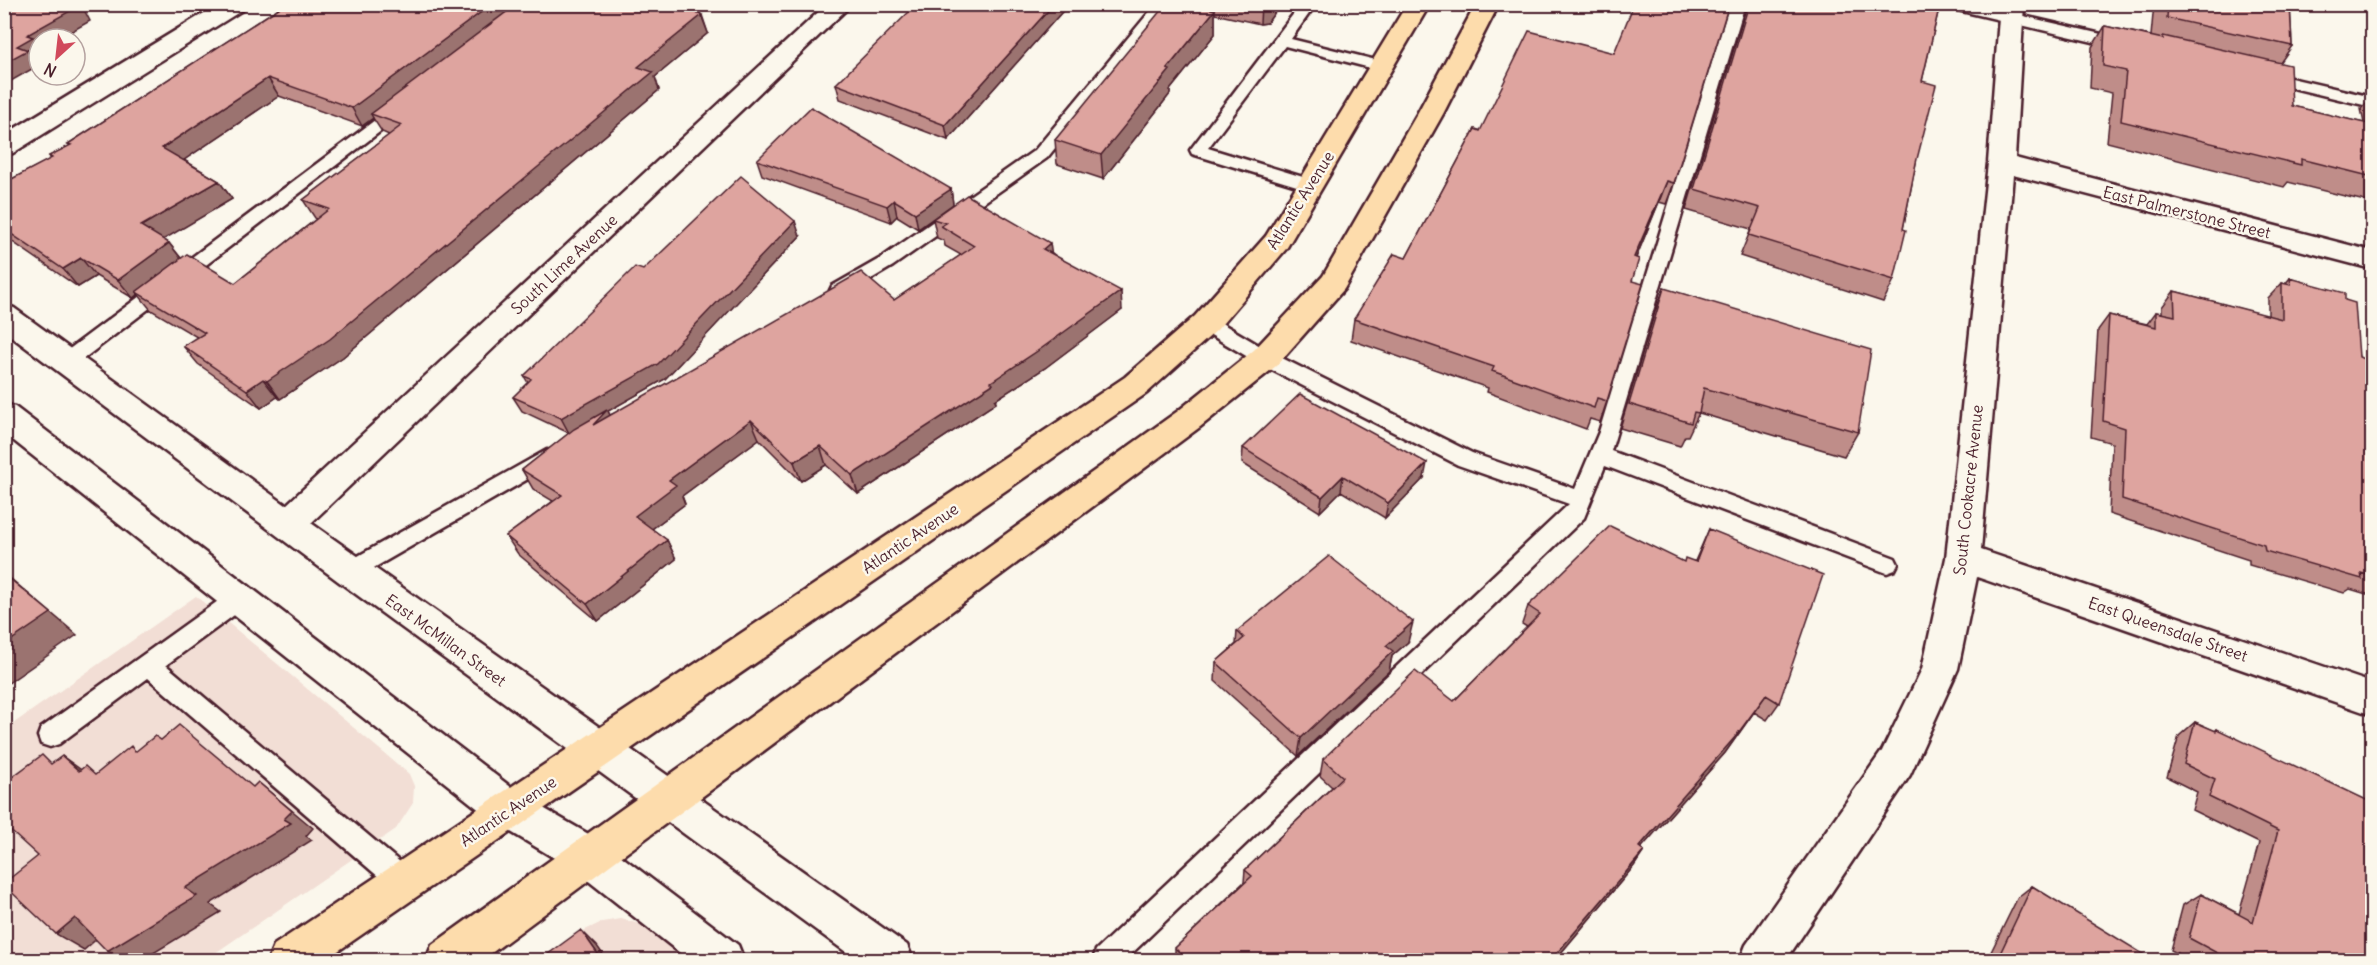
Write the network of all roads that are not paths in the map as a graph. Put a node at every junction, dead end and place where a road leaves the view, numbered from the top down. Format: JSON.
{"nodes":[{"id":1,"x":236,"y":4,"type":"edge"},
{"id":2,"x":841,"y":4,"type":"edge"},
{"id":3,"x":1164,"y":4,"type":"edge"},
{"id":4,"x":1309,"y":4,"type":"edge"},
{"id":5,"x":1419,"y":4,"type":"edge"},
{"id":6,"x":1488,"y":4,"type":"edge"},
{"id":7,"x":1738,"y":4,"type":"edge"},
{"id":8,"x":1949,"y":4,"type":"edge"},
{"id":9,"x":2011,"y":11,"type":"edge"},
{"id":10,"x":1282,"y":41,"type":"junction"},
{"id":11,"x":2134,"y":47,"type":"edge"},
{"id":12,"x":1382,"y":66,"type":"junction"},
{"id":13,"x":2248,"y":73,"type":"edge"},
{"id":14,"x":416,"y":97,"type":"edge"},
{"id":15,"x":2373,"y":102,"type":"edge"},
{"id":16,"x":4,"y":147,"type":"edge"},
{"id":17,"x":2001,"y":164,"type":"junction"},
{"id":18,"x":1310,"y":185,"type":"junction"},
{"id":19,"x":2373,"y":260,"type":"edge"},
{"id":20,"x":825,"y":298,"type":"edge"},
{"id":21,"x":4,"y":315,"type":"edge"},
{"id":22,"x":1206,"y":323,"type":"junction"},
{"id":23,"x":1265,"y":358,"type":"junction"},
{"id":24,"x":67,"y":361,"type":"junction"},
{"id":25,"x":4,"y":415,"type":"edge"},
{"id":26,"x":558,"y":452,"type":"edge"},
{"id":27,"x":1599,"y":455,"type":"junction"},
{"id":28,"x":1581,"y":500,"type":"junction"},
{"id":29,"x":288,"y":524,"type":"junction"},
{"id":30,"x":1963,"y":558,"type":"junction"},
{"id":31,"x":1887,"y":564,"type":"dead end"},
{"id":32,"x":350,"y":571,"type":"junction"},
{"id":33,"x":240,"y":598,"type":"junction"},
{"id":34,"x":149,"y":665,"type":"junction"},
{"id":35,"x":2373,"y":699,"type":"edge"},
{"id":36,"x":50,"y":736,"type":"dead end"},
{"id":37,"x":599,"y":750,"type":"junction"},
{"id":38,"x":670,"y":799,"type":"junction"},
{"id":39,"x":510,"y":810,"type":"junction"},
{"id":40,"x":590,"y":857,"type":"junction"},
{"id":41,"x":404,"y":882,"type":"junction"},
{"id":42,"x":289,"y":960,"type":"edge"},
{"id":43,"x":447,"y":960,"type":"edge"},
{"id":44,"x":723,"y":960,"type":"edge"},
{"id":45,"x":892,"y":960,"type":"edge"},
{"id":46,"x":1106,"y":960,"type":"edge"},
{"id":47,"x":1761,"y":960,"type":"edge"}],
"edges":[{"from":1,"to":16,"type":"street"},
{"from":2,"to":29,"type":"street","name":"South Lime Avenue"},
{"from":3,"to":20,"type":"lane"},
{"from":4,"to":10,"type":"lane"},
{"from":5,"to":12,"type":"main road","name":"Atlantic Avenue"},
{"from":6,"to":23,"type":"main road"},
{"from":7,"to":27,"type":"lane"},
{"from":8,"to":9,"type":"lane"},
{"from":9,"to":11,"type":"lane"},
{"from":9,"to":17,"type":"street","name":"South Cookacre Avenue"},
{"from":10,"to":12,"type":"lane"},
{"from":10,"to":18,"type":"lane"},
{"from":12,"to":18,"type":"main road","name":"Atlantic Avenue"},
{"from":13,"to":15,"type":"lane"},
{"from":14,"to":24,"type":"lane"},
{"from":17,"to":19,"type":"street","name":"East Palmerstone Street"},
{"from":17,"to":30,"type":"street","name":"South Cookacre Avenue"},
{"from":18,"to":22,"type":"main road","name":"Atlantic Avenue"},
{"from":21,"to":24,"type":"street","name":"East McMillan Street"},
{"from":22,"to":23,"type":"lane"},
{"from":22,"to":37,"type":"main road","name":"Atlantic Avenue"},
{"from":23,"to":28,"type":"lane"},
{"from":23,"to":38,"type":"main road"},
{"from":24,"to":29,"type":"street","name":"East McMillan Street"},
{"from":25,"to":33,"type":"street"},
{"from":26,"to":32,"type":"lane"},
{"from":27,"to":28,"type":"lane"},
{"from":27,"to":31,"type":"lane"},
{"from":28,"to":46,"type":"lane"},
{"from":29,"to":32,"type":"street","name":"East McMillan Street"},
{"from":30,"to":35,"type":"street","name":"East Queensdale Street"},
{"from":30,"to":47,"type":"street","name":"South Cookacre Avenue"},
{"from":32,"to":37,"type":"street","name":"East McMillan Street"},
{"from":33,"to":34,"type":"lane"},
{"from":33,"to":39,"type":"street"},
{"from":34,"to":36,"type":"lane"},
{"from":34,"to":41,"type":"lane"},
{"from":37,"to":38,"type":"street","name":"East McMillan Street"},
{"from":37,"to":39,"type":"main road","name":"Atlantic Avenue"},
{"from":38,"to":40,"type":"main road"},
{"from":38,"to":45,"type":"street","name":"East McMillan Street"},
{"from":39,"to":40,"type":"street"},
{"from":39,"to":41,"type":"main road","name":"Atlantic Avenue"},
{"from":40,"to":43,"type":"main road"},
{"from":40,"to":44,"type":"street"},
{"from":41,"to":42,"type":"main road","name":"Atlantic Avenue"}]}
